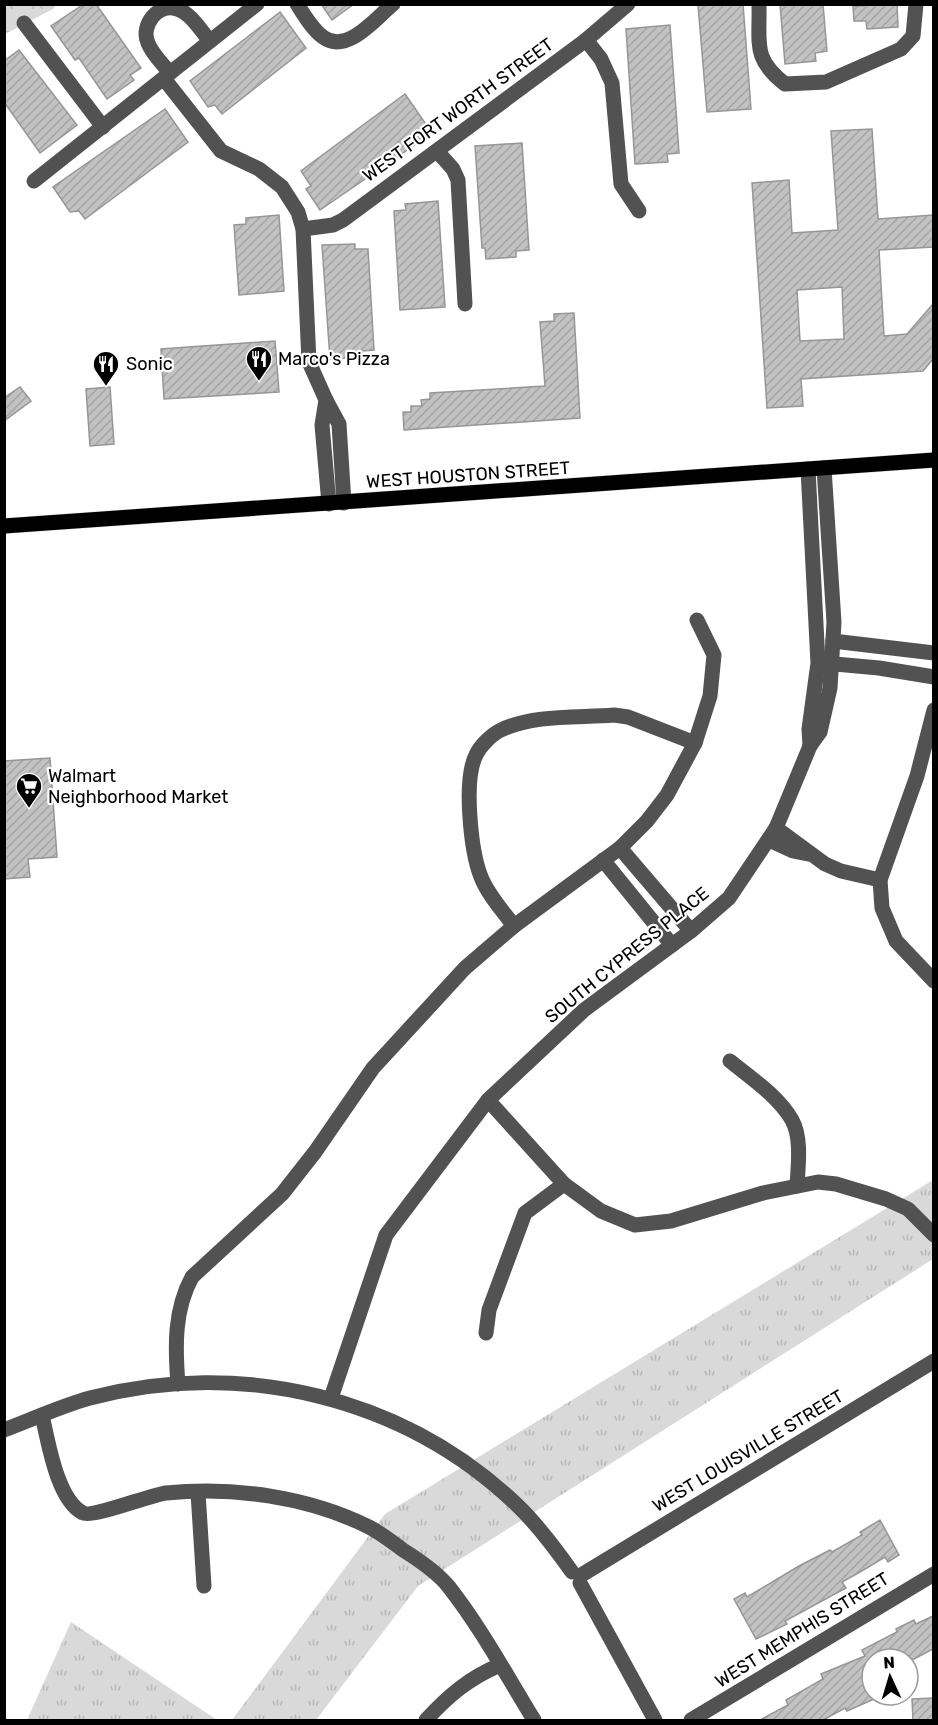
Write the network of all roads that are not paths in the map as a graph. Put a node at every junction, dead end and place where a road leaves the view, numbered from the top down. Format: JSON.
{"nodes":[{"id":1,"x":257,"y":4,"type":"edge"},
{"id":2,"x":297,"y":4,"type":"edge"},
{"id":3,"x":393,"y":4,"type":"edge"},
{"id":4,"x":628,"y":4,"type":"edge"},
{"id":5,"x":759,"y":4,"type":"edge"},
{"id":6,"x":916,"y":4,"type":"edge"},
{"id":7,"x":24,"y":23,"type":"dead end"},
{"id":8,"x":586,"y":40,"type":"junction"},
{"id":9,"x":210,"y":41,"type":"junction"},
{"id":10,"x":167,"y":77,"type":"junction"},
{"id":11,"x":103,"y":127,"type":"junction"},
{"id":12,"x":437,"y":151,"type":"junction"},
{"id":13,"x":34,"y":181,"type":"dead end"},
{"id":14,"x":639,"y":211,"type":"dead end"},
{"id":15,"x":303,"y":229,"type":"junction"},
{"id":16,"x":465,"y":304,"type":"dead end"},
{"id":17,"x":326,"y":400,"type":"junction"},
{"id":18,"x":339,"y":434,"type":"junction"},
{"id":19,"x":323,"y":435,"type":"junction"},
{"id":20,"x":933,"y":460,"type":"edge"},
{"id":21,"x":824,"y":468,"type":"junction"},
{"id":22,"x":808,"y":469,"type":"junction"},
{"id":23,"x":336,"y":504,"type":"junction"},
{"id":24,"x":4,"y":526,"type":"edge"},
{"id":25,"x":697,"y":620,"type":"dead end"},
{"id":26,"x":833,"y":641,"type":"junction"},
{"id":27,"x":867,"y":644,"type":"junction"},
{"id":28,"x":933,"y":653,"type":"edge"},
{"id":29,"x":825,"y":663,"type":"junction"},
{"id":30,"x":865,"y":667,"type":"junction"},
{"id":31,"x":933,"y":677,"type":"edge"},
{"id":32,"x":933,"y":710,"type":"edge"},
{"id":33,"x":695,"y":743,"type":"junction"},
{"id":34,"x":772,"y":834,"type":"junction"},
{"id":35,"x":620,"y":848,"type":"junction"},
{"id":36,"x":603,"y":860,"type":"junction"},
{"id":37,"x":880,"y":880,"type":"junction"},
{"id":38,"x":514,"y":926,"type":"junction"},
{"id":39,"x":691,"y":931,"type":"junction"},
{"id":40,"x":672,"y":945,"type":"junction"},
{"id":41,"x":933,"y":981,"type":"edge"},
{"id":42,"x":730,"y":1061,"type":"dead end"},
{"id":43,"x":488,"y":1100,"type":"junction"},
{"id":44,"x":564,"y":1184,"type":"junction"},
{"id":45,"x":797,"y":1186,"type":"junction"},
{"id":46,"x":933,"y":1235,"type":"edge"},
{"id":47,"x":486,"y":1333,"type":"dead end"},
{"id":48,"x":933,"y":1361,"type":"edge"},
{"id":49,"x":182,"y":1384,"type":"junction"},
{"id":50,"x":331,"y":1398,"type":"junction"},
{"id":51,"x":42,"y":1415,"type":"junction"},
{"id":52,"x":4,"y":1422,"type":"edge"},
{"id":53,"x":4,"y":1430,"type":"edge"},
{"id":54,"x":198,"y":1493,"type":"junction"},
{"id":55,"x":933,"y":1574,"type":"edge"},
{"id":56,"x":578,"y":1576,"type":"junction"},
{"id":57,"x":204,"y":1586,"type":"dead end"},
{"id":58,"x":500,"y":1665,"type":"junction"},
{"id":59,"x":426,"y":1720,"type":"edge"},
{"id":60,"x":534,"y":1720,"type":"edge"},
{"id":61,"x":655,"y":1720,"type":"edge"},
{"id":62,"x":692,"y":1720,"type":"edge"}],
"edges":[{"from":1,"to":9,"type":"street"},
{"from":2,"to":3,"type":"street"},
{"from":4,"to":8,"type":"street","name":"WEST FORT WORTH STREET"},
{"from":5,"to":6,"type":"street"},
{"from":7,"to":11,"type":"street"},
{"from":8,"to":12,"type":"street","name":"WEST FORT WORTH STREET"},
{"from":8,"to":14,"type":"street"},
{"from":9,"to":10,"type":"street"},
{"from":9,"to":10,"type":"street"},
{"from":10,"to":11,"type":"street"},
{"from":10,"to":15,"type":"street"},
{"from":11,"to":13,"type":"street"},
{"from":12,"to":15,"type":"street","name":"WEST FORT WORTH STREET"},
{"from":12,"to":16,"type":"street"},
{"from":15,"to":17,"type":"street"},
{"from":17,"to":18,"type":"street"},
{"from":17,"to":19,"type":"street"},
{"from":18,"to":19,"type":"street"},
{"from":18,"to":23,"type":"street"},
{"from":19,"to":23,"type":"street"},
{"from":20,"to":21,"type":"main road","name":"WEST HOUSTON STREET"},
{"from":21,"to":22,"type":"main road","name":"WEST HOUSTON STREET"},
{"from":21,"to":26,"type":"street","name":"SOUTH CYPRESS PLACE"},
{"from":22,"to":23,"type":"main road","name":"WEST HOUSTON STREET"},
{"from":22,"to":29,"type":"street","name":"SOUTH CYPRESS PLACE"},
{"from":23,"to":24,"type":"main road","name":"WEST HOUSTON STREET"},
{"from":25,"to":33,"type":"street"},
{"from":26,"to":27,"type":"street"},
{"from":26,"to":29,"type":"street","name":"SOUTH CYPRESS PLACE"},
{"from":27,"to":28,"type":"street"},
{"from":27,"to":30,"type":"street"},
{"from":29,"to":30,"type":"street"},
{"from":29,"to":34,"type":"street","name":"SOUTH CYPRESS PLACE"},
{"from":30,"to":31,"type":"street"},
{"from":32,"to":37,"type":"street"},
{"from":33,"to":35,"type":"street"},
{"from":33,"to":38,"type":"street"},
{"from":34,"to":37,"type":"street"},
{"from":34,"to":39,"type":"street","name":"SOUTH CYPRESS PLACE"},
{"from":35,"to":36,"type":"street"},
{"from":35,"to":39,"type":"street"},
{"from":36,"to":38,"type":"street"},
{"from":36,"to":40,"type":"street"},
{"from":37,"to":41,"type":"street"},
{"from":38,"to":49,"type":"street"},
{"from":39,"to":40,"type":"street","name":"SOUTH CYPRESS PLACE"},
{"from":40,"to":43,"type":"street","name":"SOUTH CYPRESS PLACE"},
{"from":42,"to":45,"type":"street"},
{"from":43,"to":44,"type":"street"},
{"from":43,"to":50,"type":"street","name":"SOUTH CYPRESS PLACE"},
{"from":44,"to":45,"type":"street"},
{"from":44,"to":47,"type":"street"},
{"from":45,"to":46,"type":"street"},
{"from":48,"to":56,"type":"street","name":"WEST LOUISVILLE STREET"},
{"from":49,"to":50,"type":"street"},
{"from":49,"to":51,"type":"street"},
{"from":50,"to":56,"type":"street"},
{"from":51,"to":52,"type":"street"},
{"from":51,"to":53,"type":"street"},
{"from":51,"to":54,"type":"street"},
{"from":54,"to":57,"type":"street"},
{"from":54,"to":58,"type":"street"},
{"from":55,"to":62,"type":"street","name":"WEST MEMPHIS STREET"},
{"from":56,"to":61,"type":"street"},
{"from":58,"to":59,"type":"street"},
{"from":58,"to":60,"type":"street"}]}
